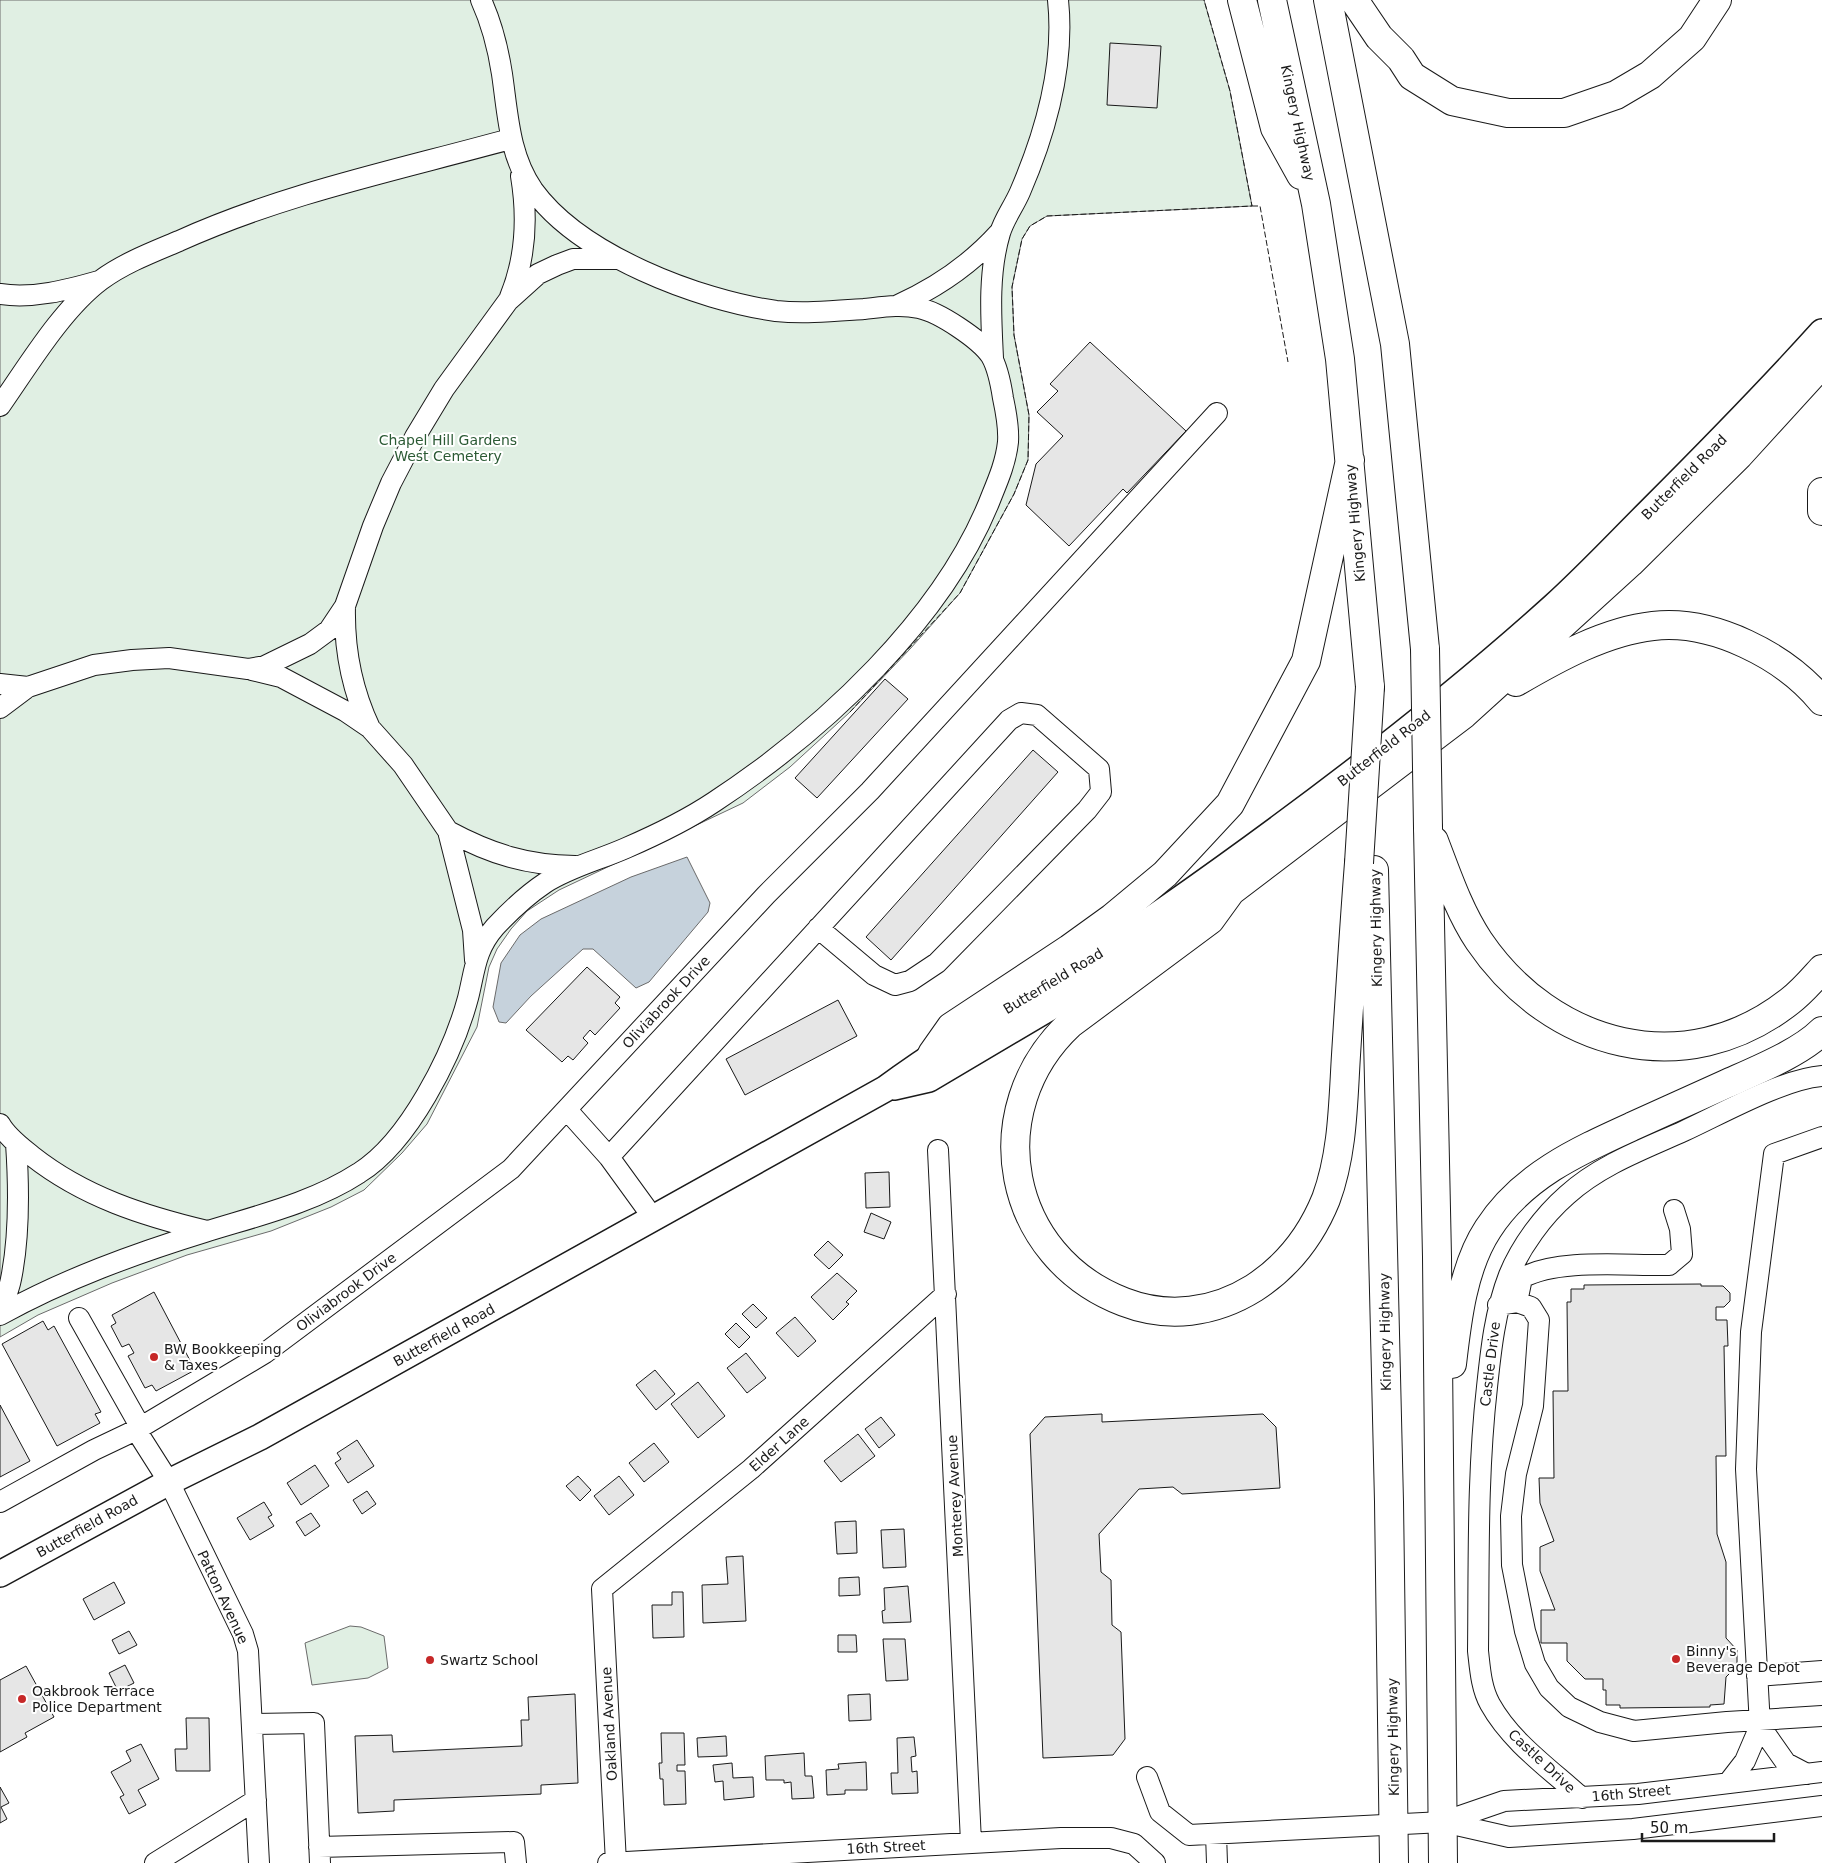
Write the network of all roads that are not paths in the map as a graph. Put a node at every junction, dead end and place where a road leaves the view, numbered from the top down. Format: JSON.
{"nodes":[{"id":1,"x":481,"y":0,"type":"edge"},
{"id":2,"x":1058,"y":0,"type":"edge"},
{"id":3,"x":1242,"y":0,"type":"edge"},
{"id":4,"x":1272,"y":0,"type":"edge"},
{"id":5,"x":1328,"y":0,"type":"edge"},
{"id":6,"x":1354,"y":0,"type":"edge"},
{"id":7,"x":1717,"y":0,"type":"edge"},
{"id":8,"x":510,"y":139,"type":"junction"},
{"id":9,"x":519,"y":164,"type":"junction"},
{"id":10,"x":1316,"y":204,"type":"junction"},
{"id":11,"x":1000,"y":231,"type":"junction"},
{"id":12,"x":619,"y":259,"type":"junction"},
{"id":13,"x":101,"y":280,"type":"junction"},
{"id":14,"x":0,"y":294,"type":"edge"},
{"id":15,"x":508,"y":301,"type":"junction"},
{"id":16,"x":898,"y":305,"type":"junction"},
{"id":17,"x":1822,"y":332,"type":"edge"},
{"id":18,"x":993,"y":358,"type":"junction"},
{"id":19,"x":1822,"y":364,"type":"edge"},
{"id":20,"x":0,"y":406,"type":"edge"},
{"id":21,"x":1217,"y":413,"type":"dead end"},
{"id":22,"x":1350,"y":460,"type":"junction"},
{"id":23,"x":1822,"y":492,"type":"edge"},
{"id":24,"x":1822,"y":511,"type":"edge"},
{"id":25,"x":345,"y":606,"type":"junction"},
{"id":26,"x":248,"y":668,"type":"junction"},
{"id":27,"x":0,"y":684,"type":"edge"},
{"id":28,"x":28,"y":687,"type":"junction"},
{"id":29,"x":1822,"y":701,"type":"edge"},
{"id":30,"x":0,"y":708,"type":"edge"},
{"id":31,"x":1464,"y":714,"type":"junction"},
{"id":32,"x":370,"y":728,"type":"junction"},
{"id":33,"x":1428,"y":828,"type":"junction"},
{"id":34,"x":448,"y":831,"type":"junction"},
{"id":35,"x":1366,"y":859,"type":"junction"},
{"id":36,"x":577,"y":866,"type":"junction"},
{"id":37,"x":1231,"y":890,"type":"junction"},
{"id":38,"x":818,"y":928,"type":"junction"},
{"id":39,"x":474,"y":960,"type":"junction"},
{"id":40,"x":1822,"y":969,"type":"edge"},
{"id":41,"x":1822,"y":1031,"type":"edge"},
{"id":42,"x":932,"y":1054,"type":"junction"},
{"id":43,"x":1822,"y":1076,"type":"edge"},
{"id":44,"x":884,"y":1089,"type":"junction"},
{"id":45,"x":567,"y":1110,"type":"junction"},
{"id":46,"x":0,"y":1124,"type":"edge"},
{"id":47,"x":1822,"y":1137,"type":"edge"},
{"id":48,"x":16,"y":1143,"type":"junction"},
{"id":49,"x":938,"y":1150,"type":"dead end"},
{"id":50,"x":609,"y":1157,"type":"junction"},
{"id":51,"x":1674,"y":1210,"type":"dead end"},
{"id":52,"x":654,"y":1219,"type":"junction"},
{"id":53,"x":207,"y":1232,"type":"junction"},
{"id":54,"x":946,"y":1294,"type":"junction"},
{"id":55,"x":1508,"y":1304,"type":"junction"},
{"id":56,"x":0,"y":1314,"type":"edge"},
{"id":57,"x":79,"y":1318,"type":"dead end"},
{"id":58,"x":138,"y":1429,"type":"junction"},
{"id":59,"x":169,"y":1482,"type":"junction"},
{"id":60,"x":0,"y":1502,"type":"edge"},
{"id":61,"x":1479,"y":1565,"type":"junction"},
{"id":62,"x":1512,"y":1565,"type":"junction"},
{"id":63,"x":0,"y":1574,"type":"edge"},
{"id":64,"x":606,"y":1587,"type":"joint"},
{"id":65,"x":1440,"y":1630,"type":"junction"},
{"id":66,"x":1822,"y":1671,"type":"edge"},
{"id":67,"x":1757,"y":1676,"type":"junction"},
{"id":68,"x":1822,"y":1716,"type":"edge"},
{"id":69,"x":1760,"y":1723,"type":"junction"},
{"id":70,"x":252,"y":1724,"type":"junction"},
{"id":71,"x":1815,"y":1773,"type":"edge"},
{"id":72,"x":1147,"y":1777,"type":"dead end"},
{"id":73,"x":1728,"y":1783,"type":"junction"},
{"id":74,"x":1582,"y":1798,"type":"junction"},
{"id":75,"x":256,"y":1805,"type":"junction"},
{"id":76,"x":1822,"y":1806,"type":"edge"},
{"id":77,"x":1443,"y":1822,"type":"junction"},
{"id":78,"x":1394,"y":1824,"type":"junction"},
{"id":79,"x":1216,"y":1834,"type":"junction"},
{"id":80,"x":970,"y":1842,"type":"junction"},
{"id":81,"x":320,"y":1855,"type":"edge"},
{"id":82,"x":155,"y":1863,"type":"edge"},
{"id":83,"x":259,"y":1863,"type":"edge"},
{"id":84,"x":516,"y":1863,"type":"edge"},
{"id":85,"x":608,"y":1863,"type":"edge"},
{"id":86,"x":616,"y":1863,"type":"edge"},
{"id":87,"x":1154,"y":1863,"type":"edge"},
{"id":88,"x":1217,"y":1863,"type":"edge"},
{"id":89,"x":1394,"y":1863,"type":"edge"},
{"id":90,"x":1443,"y":1863,"type":"edge"}],
"edges":[{"from":1,"to":8,"type":"street"},
{"from":2,"to":11,"type":"street"},
{"from":3,"to":10,"type":"highway"},
{"from":4,"to":10,"type":"highway","name":"Kingery Highway"},
{"from":5,"to":33,"type":"highway","bridge":true},
{"from":6,"to":7,"type":"highway"},
{"from":8,"to":9,"type":"street"},
{"from":8,"to":13,"type":"street"},
{"from":9,"to":12,"type":"street"},
{"from":9,"to":15,"type":"street"},
{"from":10,"to":22,"type":"highway","name":"Kingery Highway"},
{"from":11,"to":16,"type":"street"},
{"from":11,"to":18,"type":"street"},
{"from":12,"to":15,"type":"street"},
{"from":12,"to":16,"type":"street"},
{"from":13,"to":14,"type":"street"},
{"from":13,"to":20,"type":"street"},
{"from":15,"to":25,"type":"street"},
{"from":16,"to":18,"type":"street"},
{"from":17,"to":42,"type":"main road","name":"Butterfield Road"},
{"from":18,"to":36,"type":"street"},
{"from":19,"to":31,"type":"highway","name":"Butterfield Road"},
{"from":21,"to":45,"type":"street","name":"Oliviabrook Drive"},
{"from":22,"to":35,"type":"highway","name":"Kingery Highway","bridge":true},
{"from":22,"to":42,"type":"highway"},
{"from":23,"to":24,"type":"highway"},
{"from":25,"to":26,"type":"street"},
{"from":25,"to":32,"type":"street"},
{"from":26,"to":28,"type":"street"},
{"from":26,"to":32,"type":"street"},
{"from":27,"to":28,"type":"street"},
{"from":28,"to":30,"type":"street"},
{"from":29,"to":31,"type":"highway"},
{"from":31,"to":37,"type":"highway","name":"Butterfield Road"},
{"from":32,"to":34,"type":"street"},
{"from":33,"to":40,"type":"highway"},
{"from":33,"to":65,"type":"highway"},
{"from":34,"to":36,"type":"street"},
{"from":34,"to":39,"type":"street"},
{"from":35,"to":37,"type":"highway"},
{"from":35,"to":78,"type":"highway","name":"Kingery Highway"},
{"from":36,"to":39,"type":"street"},
{"from":37,"to":44,"type":"main road","name":"Butterfield Road"},
{"from":38,"to":38,"type":"street"},
{"from":38,"to":50,"type":"street"},
{"from":39,"to":53,"type":"street"},
{"from":41,"to":65,"type":"highway"},
{"from":42,"to":44,"type":"main road","name":"Butterfield Road"},
{"from":43,"to":55,"type":"street","name":"Castle Drive"},
{"from":44,"to":52,"type":"main road","name":"Butterfield Road"},
{"from":45,"to":50,"type":"street"},
{"from":45,"to":58,"type":"street","name":"Oliviabrook Drive"},
{"from":46,"to":48,"type":"street"},
{"from":47,"to":67,"type":"street"},
{"from":48,"to":53,"type":"street"},
{"from":48,"to":56,"type":"street"},
{"from":49,"to":54,"type":"street","name":"Monterey Avenue"},
{"from":50,"to":52,"type":"street"},
{"from":51,"to":55,"type":"street"},
{"from":52,"to":59,"type":"main road","name":"Butterfield Road"},
{"from":53,"to":56,"type":"street"},
{"from":54,"to":64,"type":"street","name":"Elder Lane"},
{"from":54,"to":80,"type":"street","name":"Monterey Avenue"},
{"from":55,"to":61,"type":"street","name":"Castle Drive"},
{"from":55,"to":62,"type":"street"},
{"from":57,"to":58,"type":"street","name":"Patton Avenue"},
{"from":58,"to":59,"type":"street","name":"Patton Avenue"},
{"from":58,"to":60,"type":"street","name":"Oliviabrook Drive"},
{"from":59,"to":63,"type":"main road","name":"Butterfield Road"},
{"from":59,"to":70,"type":"street","name":"Patton Avenue"},
{"from":61,"to":62,"type":"street"},
{"from":61,"to":74,"type":"street","name":"Castle Drive"},
{"from":62,"to":69,"type":"street"},
{"from":64,"to":86,"type":"street","name":"Oakland Avenue"},
{"from":65,"to":77,"type":"highway"},
{"from":66,"to":67,"type":"street"},
{"from":67,"to":69,"type":"street"},
{"from":68,"to":69,"type":"street"},
{"from":69,"to":71,"type":"street"},
{"from":69,"to":73,"type":"street"},
{"from":70,"to":75,"type":"street","name":"Patton Avenue"},
{"from":70,"to":81,"type":"street"},
{"from":71,"to":73,"type":"street","name":"16th Street"},
{"from":72,"to":79,"type":"street","name":"16th Street"},
{"from":73,"to":74,"type":"street","name":"16th Street"},
{"from":74,"to":77,"type":"street","name":"16th Street"},
{"from":75,"to":82,"type":"street"},
{"from":75,"to":83,"type":"street","name":"Patton Avenue"},
{"from":76,"to":77,"type":"street","name":"16th Street"},
{"from":77,"to":78,"type":"street","name":"16th Street"},
{"from":77,"to":90,"type":"highway"},
{"from":78,"to":79,"type":"street","name":"16th Street"},
{"from":78,"to":89,"type":"highway","name":"Kingery Highway"},
{"from":79,"to":88,"type":"street"},
{"from":80,"to":86,"type":"street","name":"16th Street"},
{"from":80,"to":87,"type":"street","name":"16th Street"},
{"from":81,"to":84,"type":"street"},
{"from":85,"to":86,"type":"street","name":"16th Street"}]}
